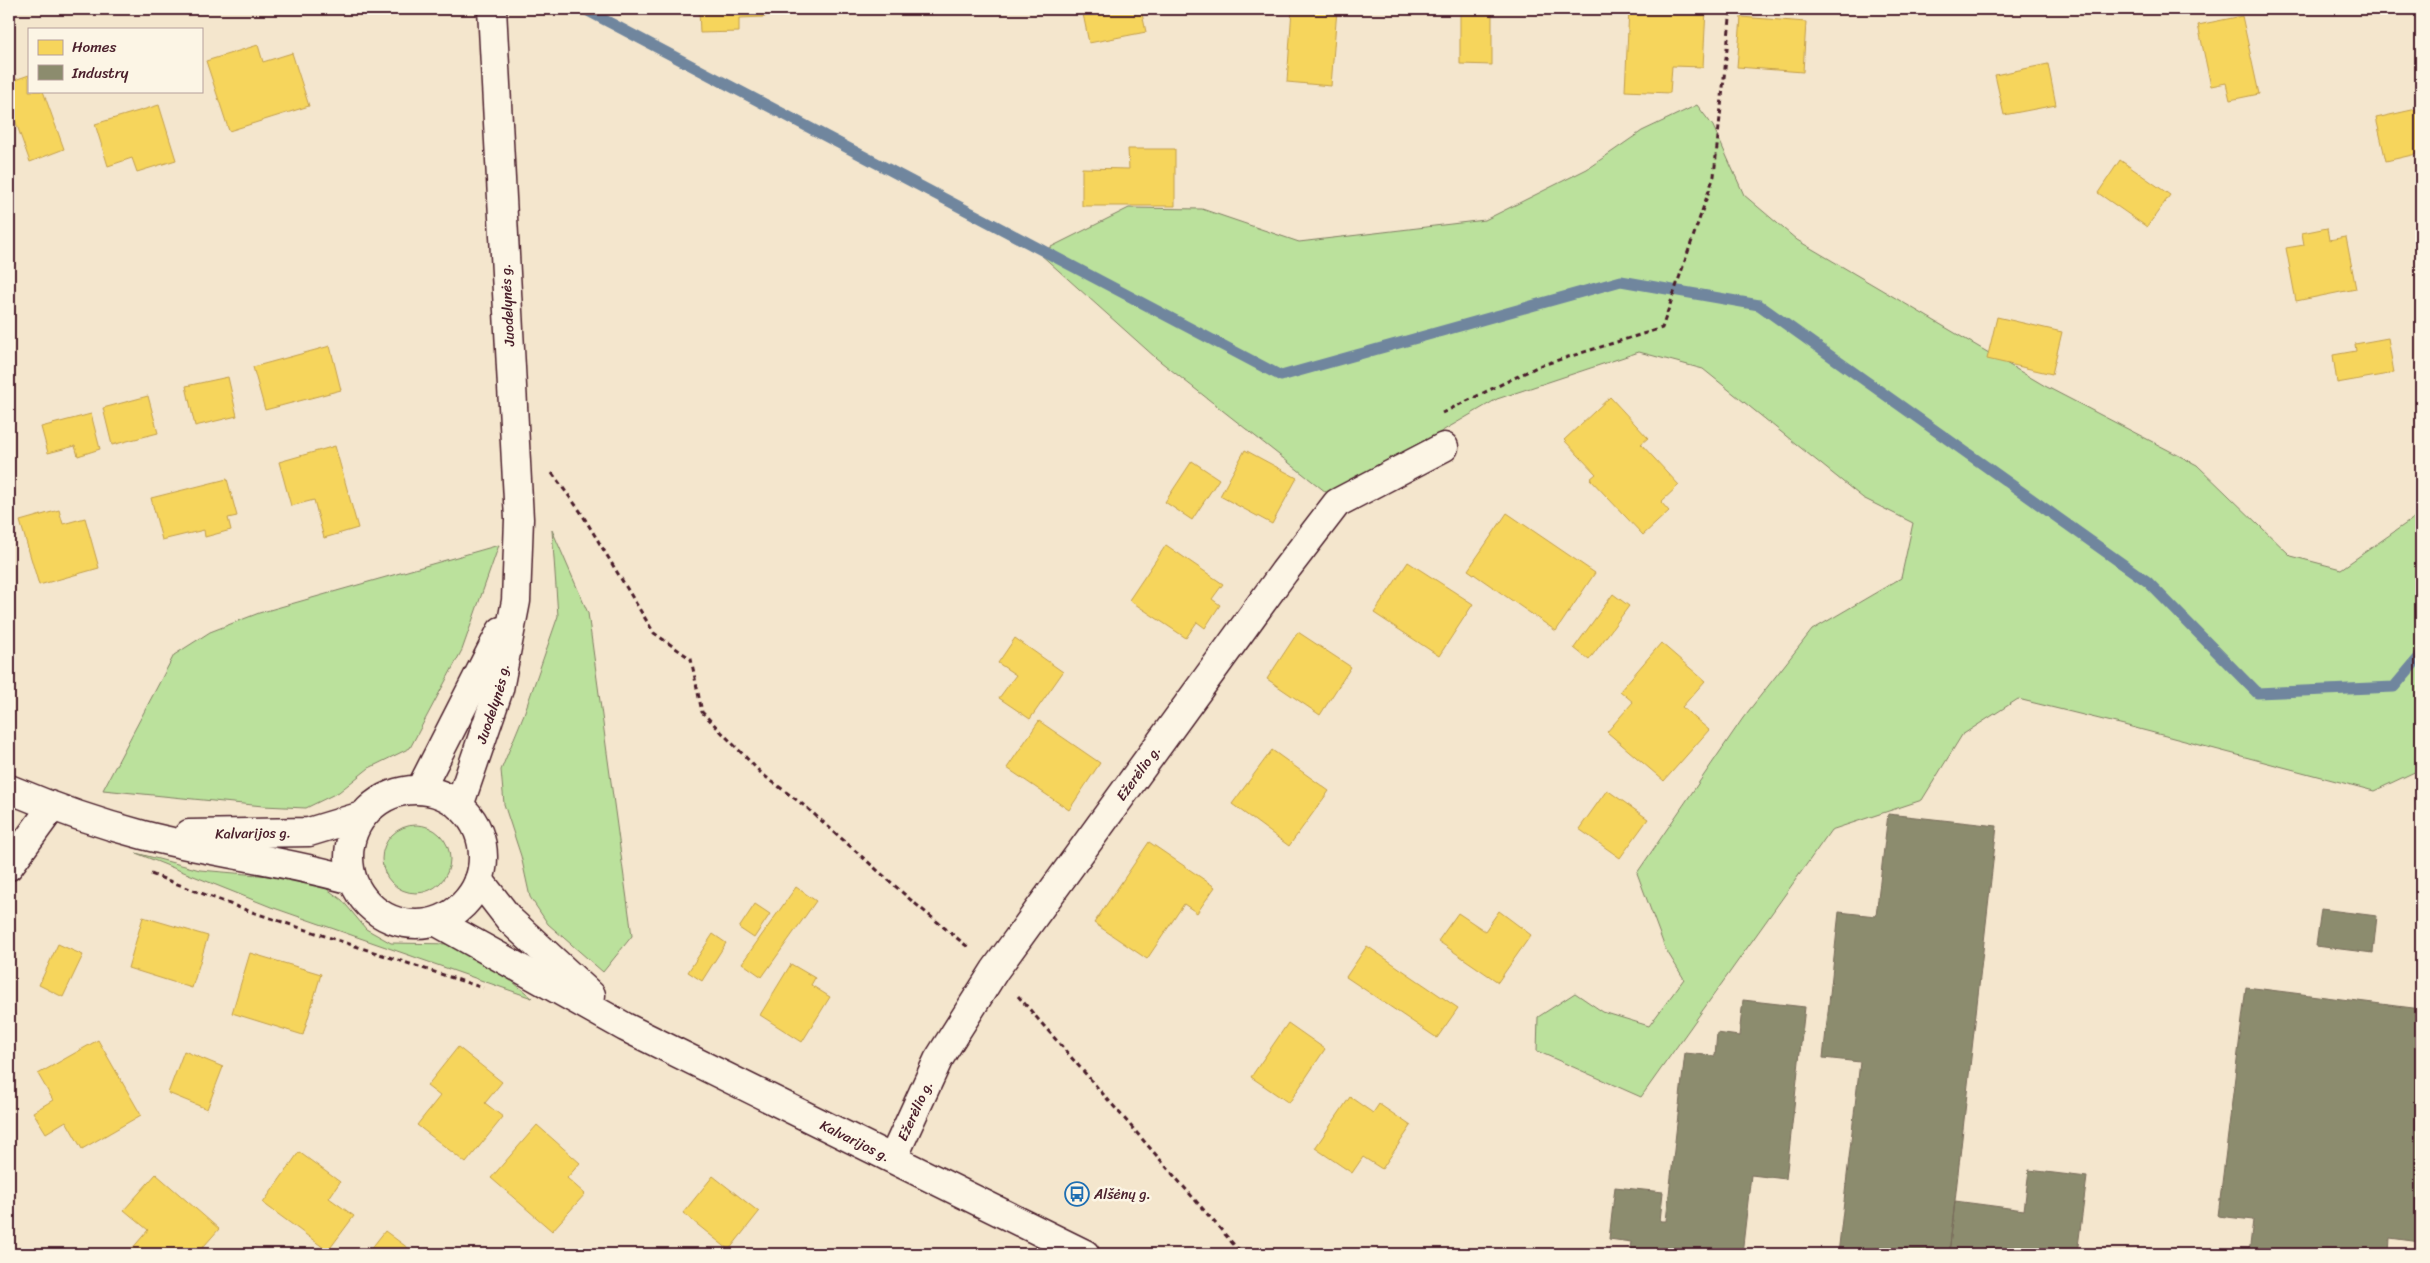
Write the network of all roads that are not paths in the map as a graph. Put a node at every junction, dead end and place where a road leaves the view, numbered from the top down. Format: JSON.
{"nodes":[{"id":1,"x":491,"y":9,"type":"edge"},
{"id":2,"x":1444,"y":446,"type":"dead end"},
{"id":3,"x":516,"y":601,"type":"junction"},
{"id":4,"x":9,"y":789,"type":"edge"},
{"id":5,"x":420,"y":790,"type":"junction"},
{"id":6,"x":459,"y":806,"type":"junction"},
{"id":7,"x":52,"y":807,"type":"junction"},
{"id":8,"x":362,"y":816,"type":"junction"},
{"id":9,"x":143,"y":835,"type":"junction"},
{"id":10,"x":9,"y":866,"type":"edge"},
{"id":11,"x":352,"y":880,"type":"junction"},
{"id":12,"x":480,"y":880,"type":"junction"},
{"id":13,"x":437,"y":922,"type":"junction"},
{"id":14,"x":625,"y":1027,"type":"junction"},
{"id":15,"x":893,"y":1158,"type":"junction"},
{"id":16,"x":1085,"y":1254,"type":"edge"}],
"edges":[{"from":1,"to":3,"type":"street","name":"Juodelynės g."},
{"from":2,"to":15,"type":"street","name":"Ežerėlio g."},
{"from":3,"to":5,"type":"street","name":"Juodelynės g."},
{"from":3,"to":6,"type":"street","name":"Juodelynės g."},
{"from":4,"to":7,"type":"street","name":"Kalvarijos g."},
{"from":5,"to":6,"type":"street"},
{"from":5,"to":8,"type":"street"},
{"from":6,"to":12,"type":"street"},
{"from":7,"to":9,"type":"street","name":"Kalvarijos g."},
{"from":7,"to":10,"type":"street"},
{"from":8,"to":9,"type":"street","name":"Kalvarijos g."},
{"from":8,"to":11,"type":"street"},
{"from":9,"to":11,"type":"street","name":"Kalvarijos g."},
{"from":11,"to":13,"type":"street"},
{"from":12,"to":13,"type":"street"},
{"from":12,"to":14,"type":"street","name":"Kalvarijos g."},
{"from":13,"to":14,"type":"street","name":"Kalvarijos g."},
{"from":14,"to":15,"type":"street","name":"Kalvarijos g."},
{"from":15,"to":16,"type":"street","name":"Kalvarijos g."}]}
